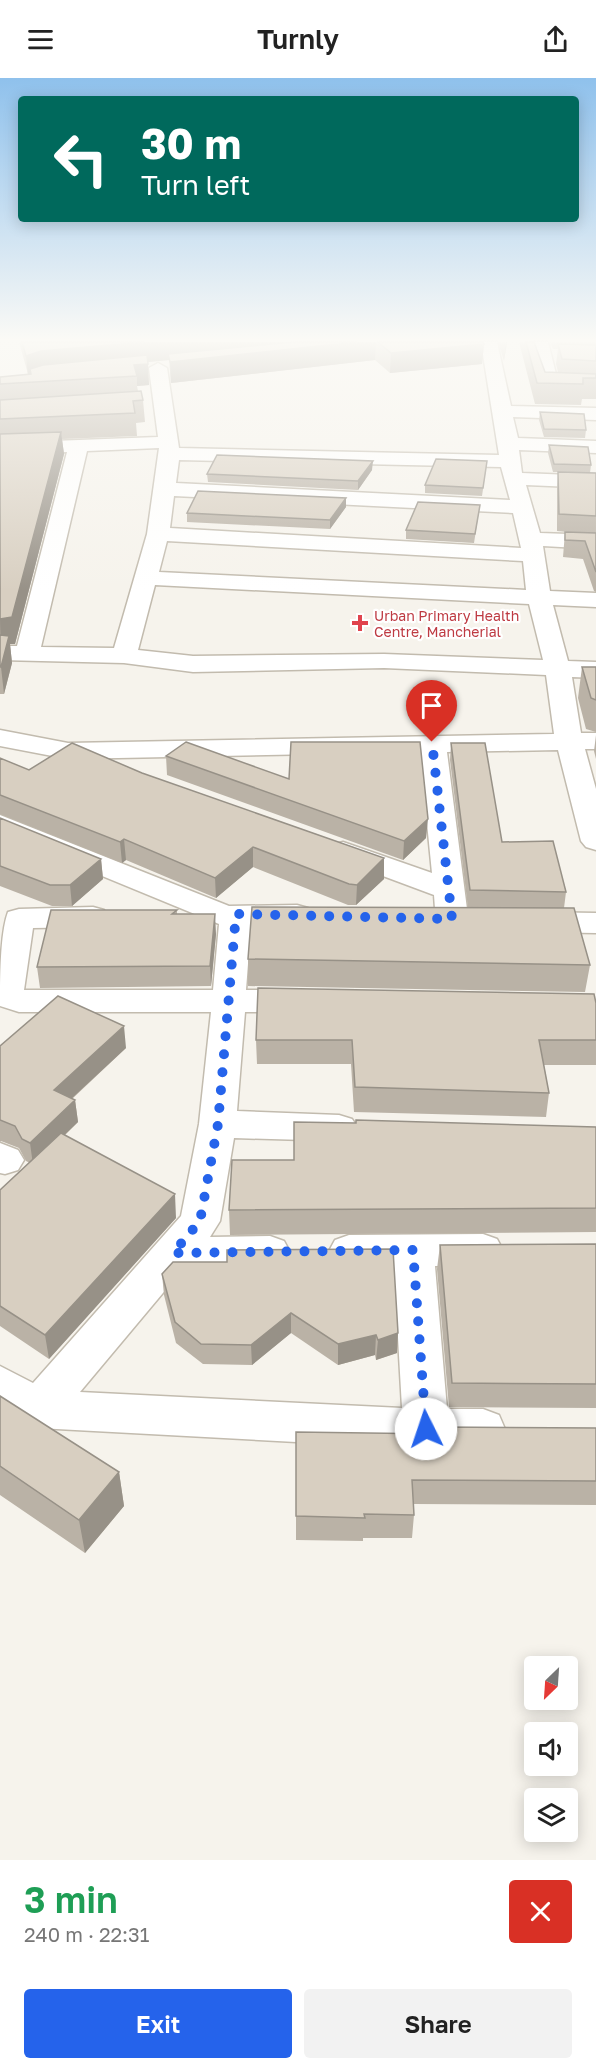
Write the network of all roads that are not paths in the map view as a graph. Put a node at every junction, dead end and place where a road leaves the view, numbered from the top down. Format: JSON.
{"nodes":[{"id":1,"x":165,"y":425,"type":"edge"},
{"id":2,"x":505,"y":425,"type":"edge"},
{"id":3,"x":78,"y":447,"type":"junction"},
{"id":4,"x":596,"y":447,"type":"edge"},
{"id":5,"x":169,"y":448,"type":"junction"},
{"id":6,"x":1,"y":452,"type":"edge"},
{"id":7,"x":511,"y":461,"type":"junction"},
{"id":8,"x":596,"y":482,"type":"edge"},
{"id":9,"x":166,"y":489,"type":"junction"},
{"id":10,"x":542,"y":501,"type":"dead end"},
{"id":11,"x":520,"y":504,"type":"junction"},
{"id":12,"x":158,"y":534,"type":"junction"},
{"id":13,"x":596,"y":542,"type":"edge"},
{"id":14,"x":532,"y":547,"type":"junction"},
{"id":15,"x":146,"y":578,"type":"junction"},
{"id":16,"x":539,"y":598,"type":"junction"},
{"id":17,"x":596,"y":600,"type":"edge"},
{"id":18,"x":0,"y":653,"type":"edge"},
{"id":19,"x":27,"y":654,"type":"junction"},
{"id":20,"x":124,"y":656,"type":"junction"},
{"id":21,"x":558,"y":670,"type":"junction"},
{"id":22,"x":596,"y":670,"type":"edge"},
{"id":23,"x":0,"y":738,"type":"edge"},
{"id":24,"x":583,"y":741,"type":"edge"},
{"id":25,"x":432,"y":742,"type":"junction"},
{"id":26,"x":68,"y":751,"type":"junction"},
{"id":27,"x":135,"y":776,"type":"edge"},
{"id":28,"x":0,"y":824,"type":"edge"},
{"id":29,"x":315,"y":841,"type":"edge"},
{"id":30,"x":596,"y":841,"type":"edge"},
{"id":31,"x":473,"y":913,"type":"junction"},
{"id":32,"x":228,"y":914,"type":"junction"},
{"id":33,"x":332,"y":916,"type":"edge"},
{"id":34,"x":416,"y":918,"type":"edge"},
{"id":35,"x":10,"y":920,"type":"edge"},
{"id":36,"x":596,"y":923,"type":"edge"},
{"id":37,"x":229,"y":999,"type":"junction"},
{"id":38,"x":335,"y":1001,"type":"edge"},
{"id":39,"x":218,"y":1124,"type":"junction"},
{"id":40,"x":371,"y":1128,"type":"edge"},
{"id":41,"x":413,"y":1250,"type":"junction"},
{"id":42,"x":516,"y":1250,"type":"edge"},
{"id":43,"x":173,"y":1253,"type":"junction"},
{"id":44,"x":0,"y":1385,"type":"edge"},
{"id":45,"x":38,"y":1409,"type":"junction"},
{"id":46,"x":426,"y":1429,"type":"junction"},
{"id":47,"x":528,"y":1430,"type":"edge"}],
"edges":[{"from":1,"to":5,"type":"street"},
{"from":2,"to":7,"type":"street"},
{"from":3,"to":5,"type":"street"},
{"from":3,"to":6,"type":"street"},
{"from":3,"to":19,"type":"street"},
{"from":4,"to":7,"type":"street"},
{"from":5,"to":7,"type":"street"},
{"from":5,"to":9,"type":"street"},
{"from":7,"to":8,"type":"street"},
{"from":7,"to":11,"type":"street"},
{"from":9,"to":11,"type":"street"},
{"from":9,"to":12,"type":"street"},
{"from":10,"to":11,"type":"street"},
{"from":11,"to":14,"type":"street"},
{"from":12,"to":14,"type":"street"},
{"from":12,"to":15,"type":"street"},
{"from":13,"to":14,"type":"street"},
{"from":14,"to":16,"type":"street"},
{"from":15,"to":16,"type":"street"},
{"from":15,"to":20,"type":"street"},
{"from":16,"to":17,"type":"street"},
{"from":16,"to":21,"type":"street"},
{"from":18,"to":19,"type":"street"},
{"from":19,"to":20,"type":"street"},
{"from":20,"to":21,"type":"street"},
{"from":21,"to":22,"type":"street"},
{"from":21,"to":24,"type":"street"},
{"from":23,"to":26,"type":"street"},
{"from":24,"to":25,"type":"street"},
{"from":24,"to":30,"type":"street"},
{"from":25,"to":26,"type":"street"},
{"from":25,"to":31,"type":"street"},
{"from":26,"to":27,"type":"street"},
{"from":28,"to":32,"type":"street"},
{"from":29,"to":31,"type":"street"},
{"from":31,"to":34,"type":"street"},
{"from":31,"to":36,"type":"street"},
{"from":32,"to":33,"type":"street"},
{"from":32,"to":35,"type":"street"},
{"from":32,"to":37,"type":"street"},
{"from":35,"to":37,"type":"street"},
{"from":37,"to":38,"type":"street"},
{"from":37,"to":39,"type":"street"},
{"from":39,"to":40,"type":"street"},
{"from":39,"to":43,"type":"street"},
{"from":41,"to":42,"type":"street"},
{"from":41,"to":43,"type":"street"},
{"from":41,"to":46,"type":"street"},
{"from":43,"to":45,"type":"street"},
{"from":44,"to":45,"type":"street"},
{"from":45,"to":46,"type":"street"},
{"from":46,"to":47,"type":"street"}]}
